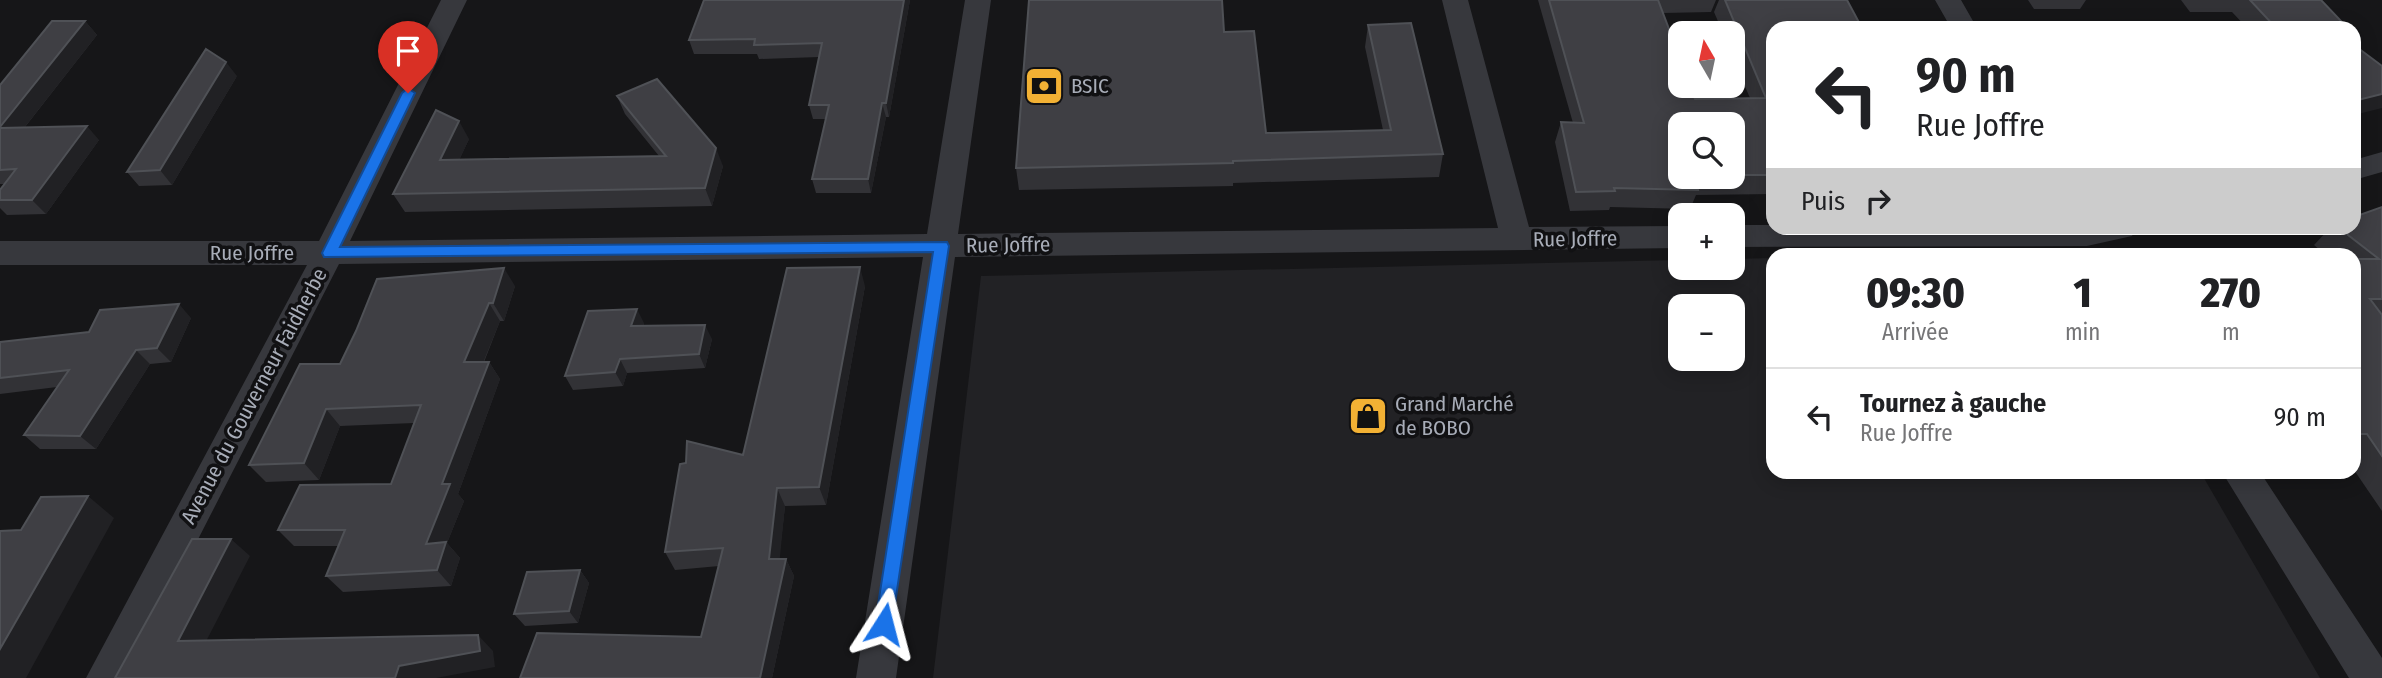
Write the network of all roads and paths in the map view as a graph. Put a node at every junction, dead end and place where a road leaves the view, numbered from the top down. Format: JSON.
{"nodes":[{"id":1,"x":454,"y":0,"type":"edge"},
{"id":2,"x":978,"y":0,"type":"edge"},
{"id":3,"x":1455,"y":0,"type":"edge"},
{"id":4,"x":1948,"y":0,"type":"edge"},
{"id":5,"x":1960,"y":21,"type":"edge"},
{"id":6,"x":2382,"y":162,"type":"edge"},
{"id":7,"x":2361,"y":168,"type":"edge"},
{"id":8,"x":1745,"y":236,"type":"edge"},
{"id":9,"x":1668,"y":237,"type":"edge"},
{"id":10,"x":2090,"y":239,"type":"edge"},
{"id":11,"x":1517,"y":240,"type":"junction"},
{"id":12,"x":942,"y":246,"type":"junction"},
{"id":13,"x":0,"y":253,"type":"edge"},
{"id":14,"x":329,"y":253,"type":"junction"},
{"id":15,"x":2244,"y":479,"type":"edge"},
{"id":16,"x":106,"y":678,"type":"edge"},
{"id":17,"x":876,"y":678,"type":"edge"},
{"id":18,"x":2372,"y":678,"type":"edge"}],
"edges":[{"from":1,"to":14,"type":"street","name":"Avenue du Gouverneur Faidherbe"},
{"from":2,"to":12,"type":"street"},
{"from":3,"to":11,"type":"street"},
{"from":4,"to":5,"type":"street"},
{"from":6,"to":7,"type":"street"},
{"from":8,"to":10,"type":"street"},
{"from":9,"to":11,"type":"street","name":"Rue Joffre"},
{"from":11,"to":12,"type":"street","name":"Rue Joffre"},
{"from":12,"to":14,"type":"street","name":"Rue Joffre"},
{"from":12,"to":17,"type":"street"},
{"from":13,"to":14,"type":"street","name":"Rue Joffre"},
{"from":14,"to":16,"type":"street","name":"Avenue du Gouverneur Faidherbe"},
{"from":15,"to":18,"type":"street"}]}
